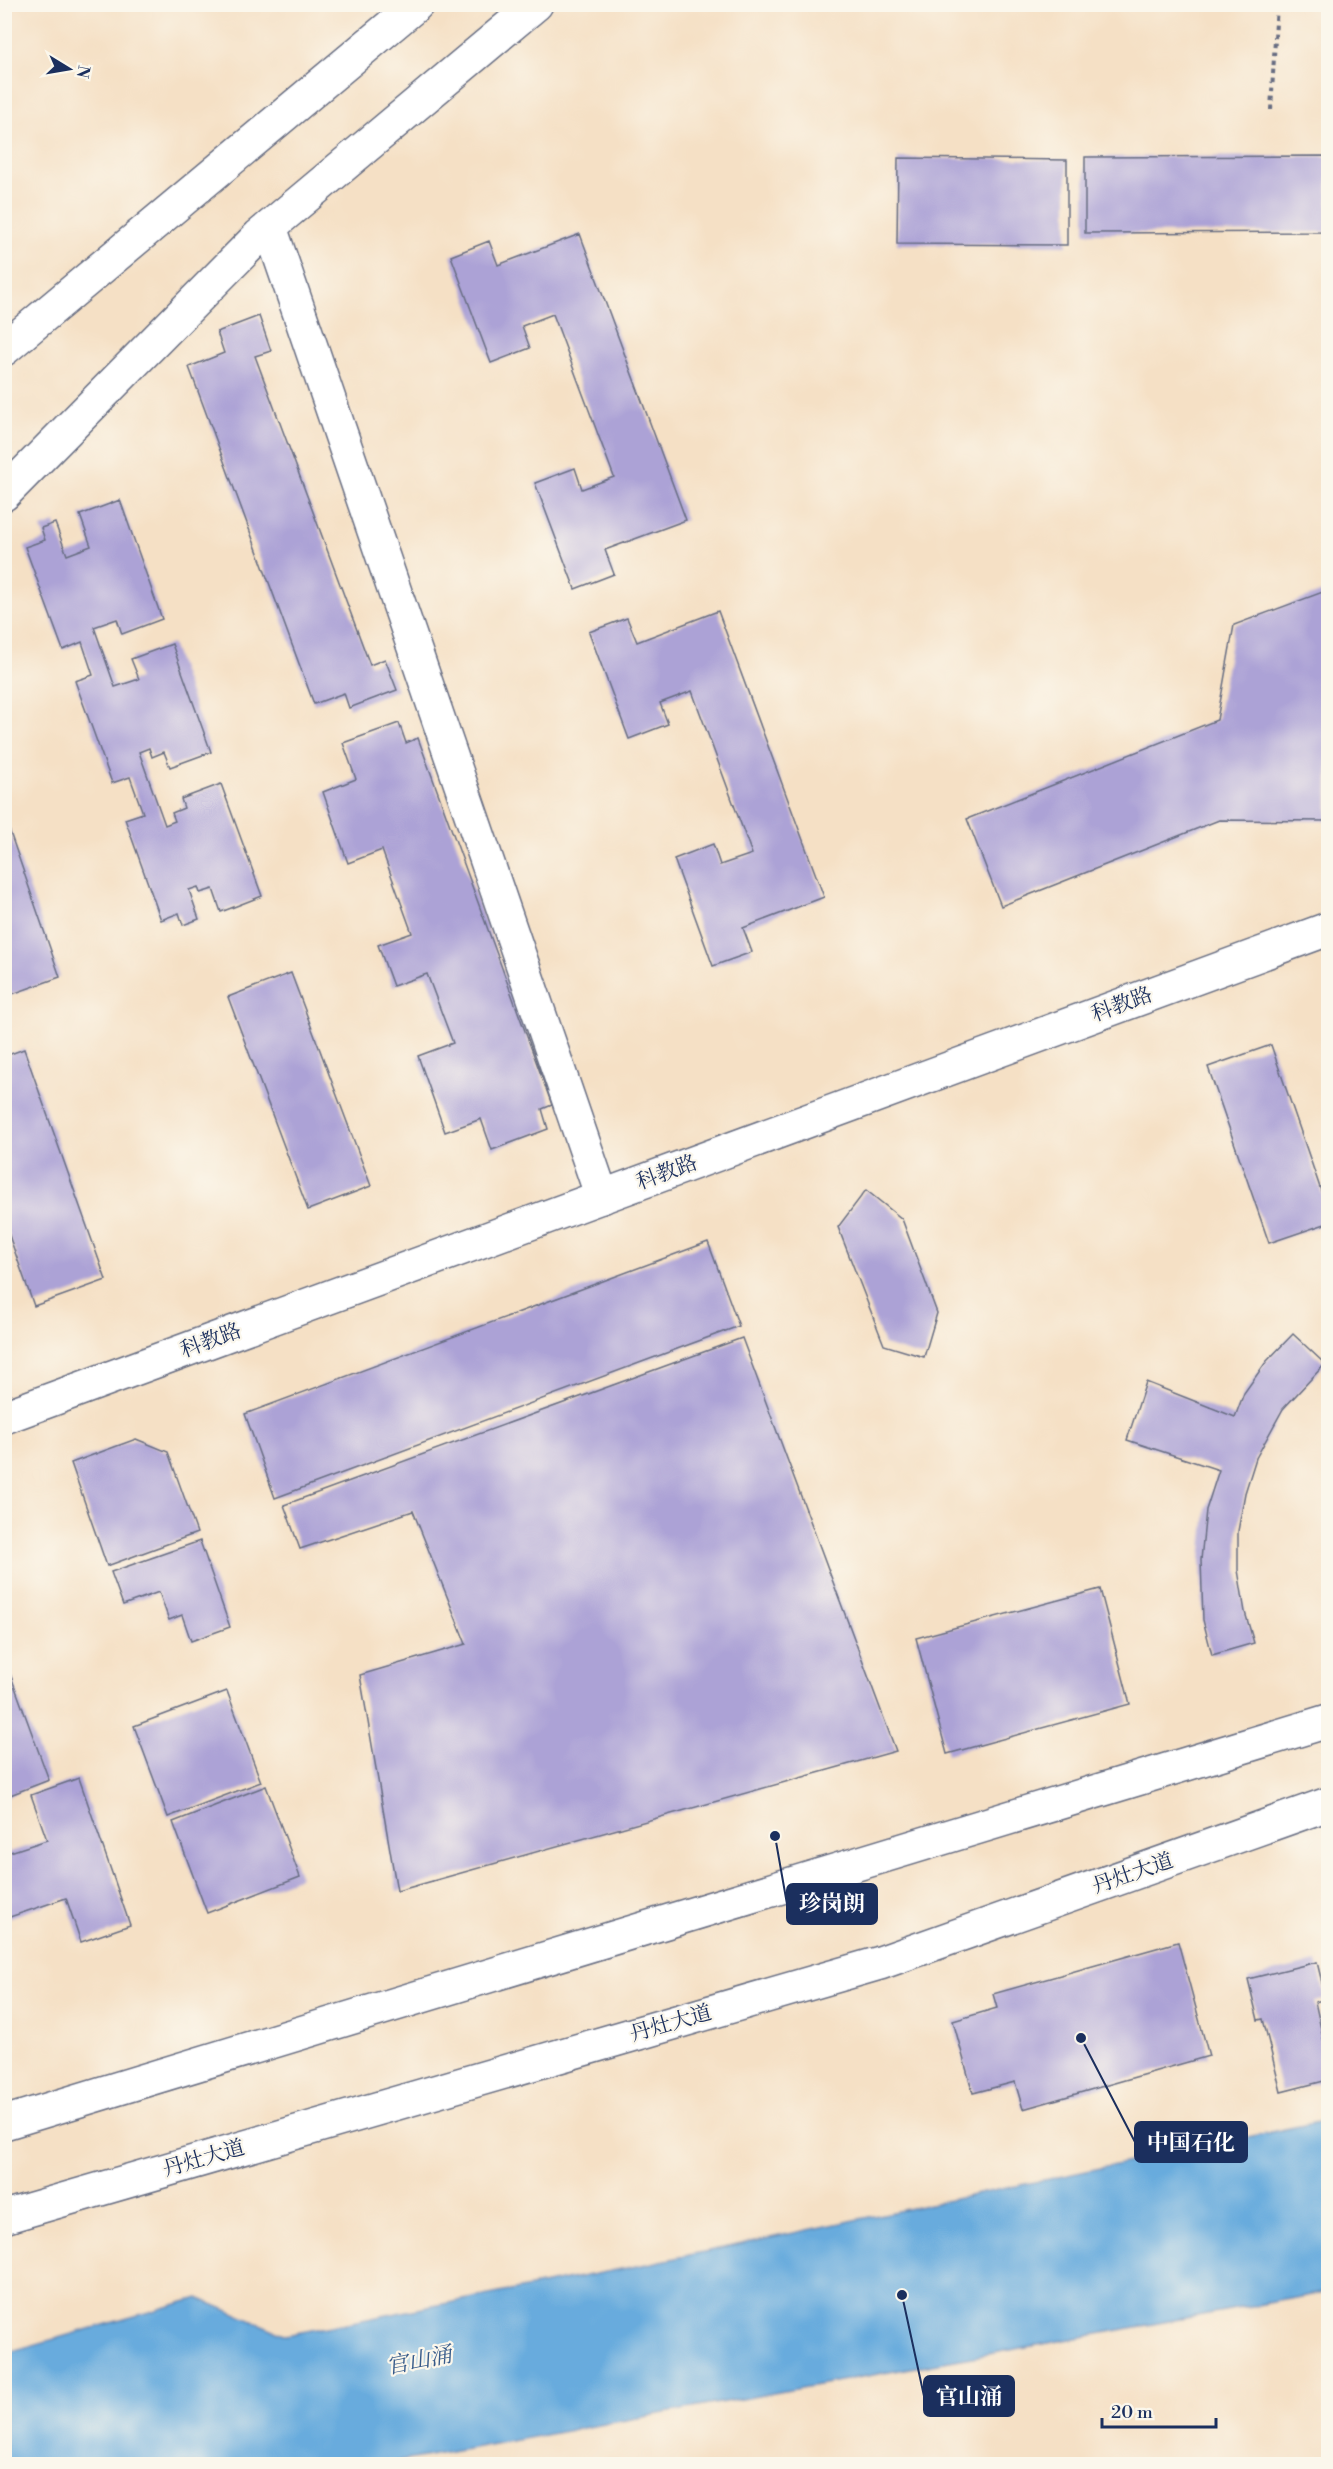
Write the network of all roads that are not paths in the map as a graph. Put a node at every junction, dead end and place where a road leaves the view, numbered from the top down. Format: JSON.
{"nodes":[{"id":1,"x":417,"y":4,"type":"edge"},
{"id":2,"x":536,"y":4,"type":"edge"},
{"id":3,"x":270,"y":226,"type":"junction"},
{"id":4,"x":4,"y":349,"type":"edge"},
{"id":5,"x":4,"y":494,"type":"edge"},
{"id":6,"x":1329,"y":929,"type":"edge"},
{"id":7,"x":602,"y":1197,"type":"junction"},
{"id":8,"x":4,"y":1417,"type":"edge"},
{"id":9,"x":1329,"y":1721,"type":"edge"},
{"id":10,"x":1329,"y":1804,"type":"edge"},
{"id":11,"x":4,"y":2123,"type":"edge"},
{"id":12,"x":4,"y":2217,"type":"edge"}],
"edges":[{"from":1,"to":4,"type":"street"},
{"from":2,"to":3,"type":"street"},
{"from":3,"to":5,"type":"street"},
{"from":3,"to":7,"type":"street"},
{"from":6,"to":7,"type":"street","name":"科教路"},
{"from":7,"to":8,"type":"street","name":"科教路"},
{"from":9,"to":11,"type":"street"},
{"from":10,"to":12,"type":"street","name":"丹灶大道"}]}
